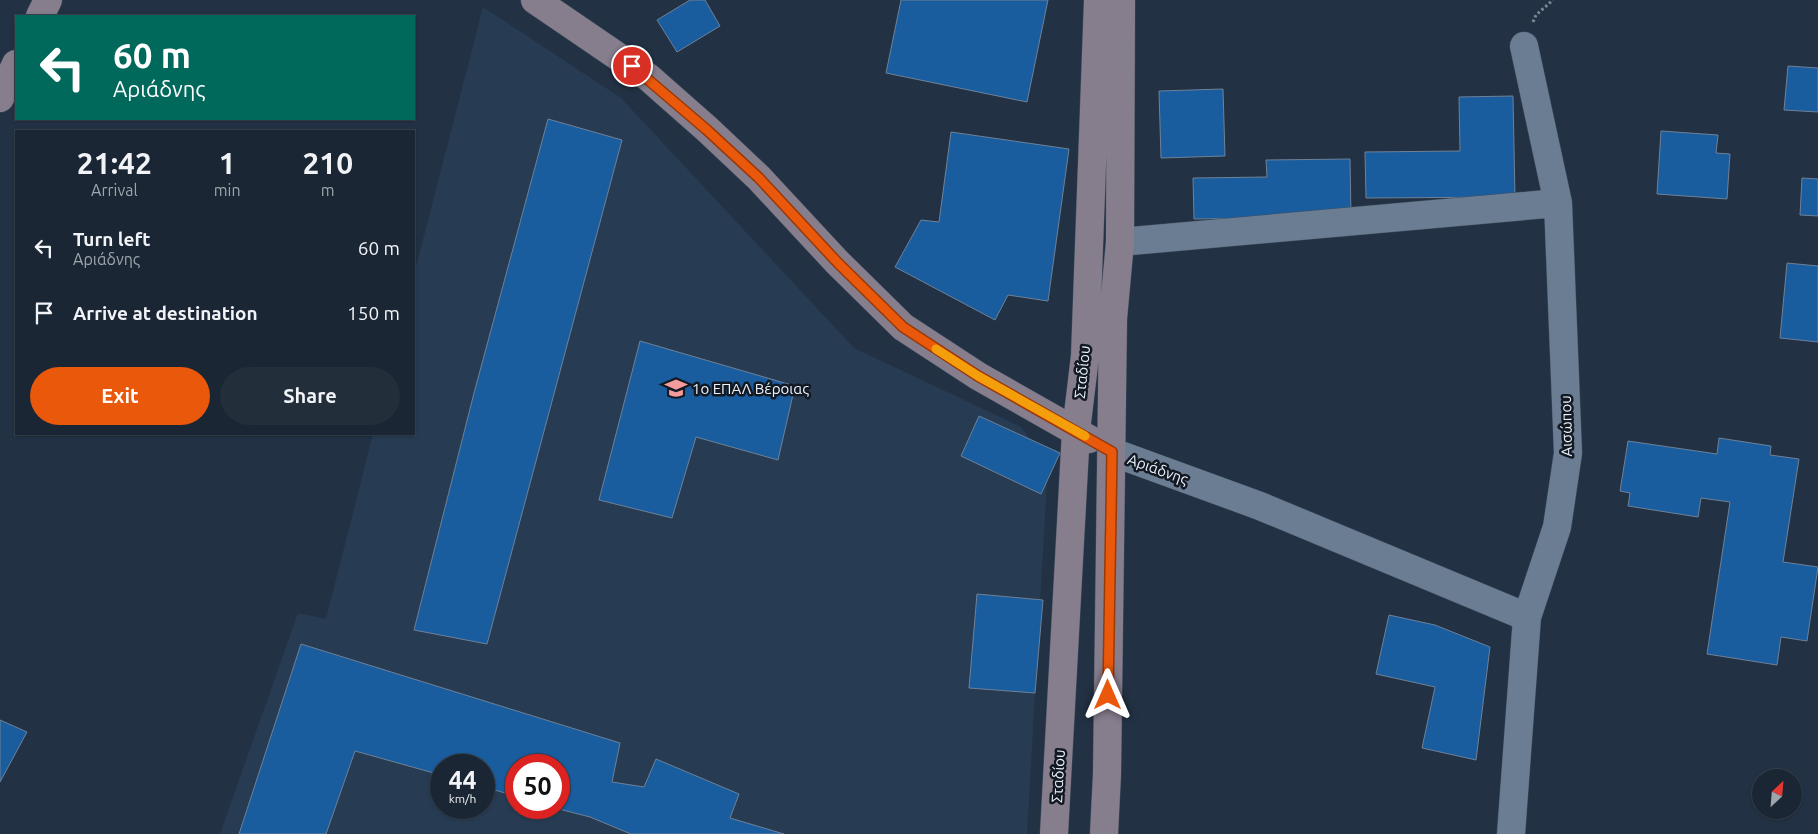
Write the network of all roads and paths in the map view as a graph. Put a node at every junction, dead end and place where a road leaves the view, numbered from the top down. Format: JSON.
{"nodes":[{"id":1,"x":48,"y":0,"type":"edge"},
{"id":2,"x":535,"y":0,"type":"edge"},
{"id":3,"x":1098,"y":0,"type":"edge"},
{"id":4,"x":1121,"y":0,"type":"edge"},
{"id":5,"x":40,"y":15,"type":"edge"},
{"id":6,"x":1524,"y":46,"type":"dead end"},
{"id":7,"x":15,"y":66,"type":"edge"},
{"id":8,"x":0,"y":98,"type":"edge"},
{"id":9,"x":1558,"y":203,"type":"junction"},
{"id":10,"x":1120,"y":242,"type":"junction"},
{"id":11,"x":1076,"y":431,"type":"junction"},
{"id":12,"x":1112,"y":452,"type":"junction"},
{"id":13,"x":1527,"y":617,"type":"junction"},
{"id":14,"x":1054,"y":834,"type":"edge"},
{"id":15,"x":1104,"y":834,"type":"edge"},
{"id":16,"x":1511,"y":834,"type":"edge"}],
"edges":[{"from":1,"to":5,"type":"main road"},
{"from":2,"to":11,"type":"main road","name":"Αριάδνης"},
{"from":3,"to":11,"type":"main road","name":"Σταδίου"},
{"from":4,"to":10,"type":"main road","name":"Σταδίου"},
{"from":6,"to":9,"type":"street","name":"Αισώπου"},
{"from":7,"to":8,"type":"main road"},
{"from":9,"to":10,"type":"street"},
{"from":9,"to":13,"type":"street","name":"Αισώπου"},
{"from":10,"to":12,"type":"main road","name":"Σταδίου"},
{"from":11,"to":12,"type":"main road","name":"Αριάδνης"},
{"from":11,"to":14,"type":"main road","name":"Σταδίου"},
{"from":12,"to":13,"type":"street","name":"Αριάδνης"},
{"from":12,"to":15,"type":"main road","name":"Σταδίου"},
{"from":13,"to":16,"type":"street","name":"Αισώπου"}]}
